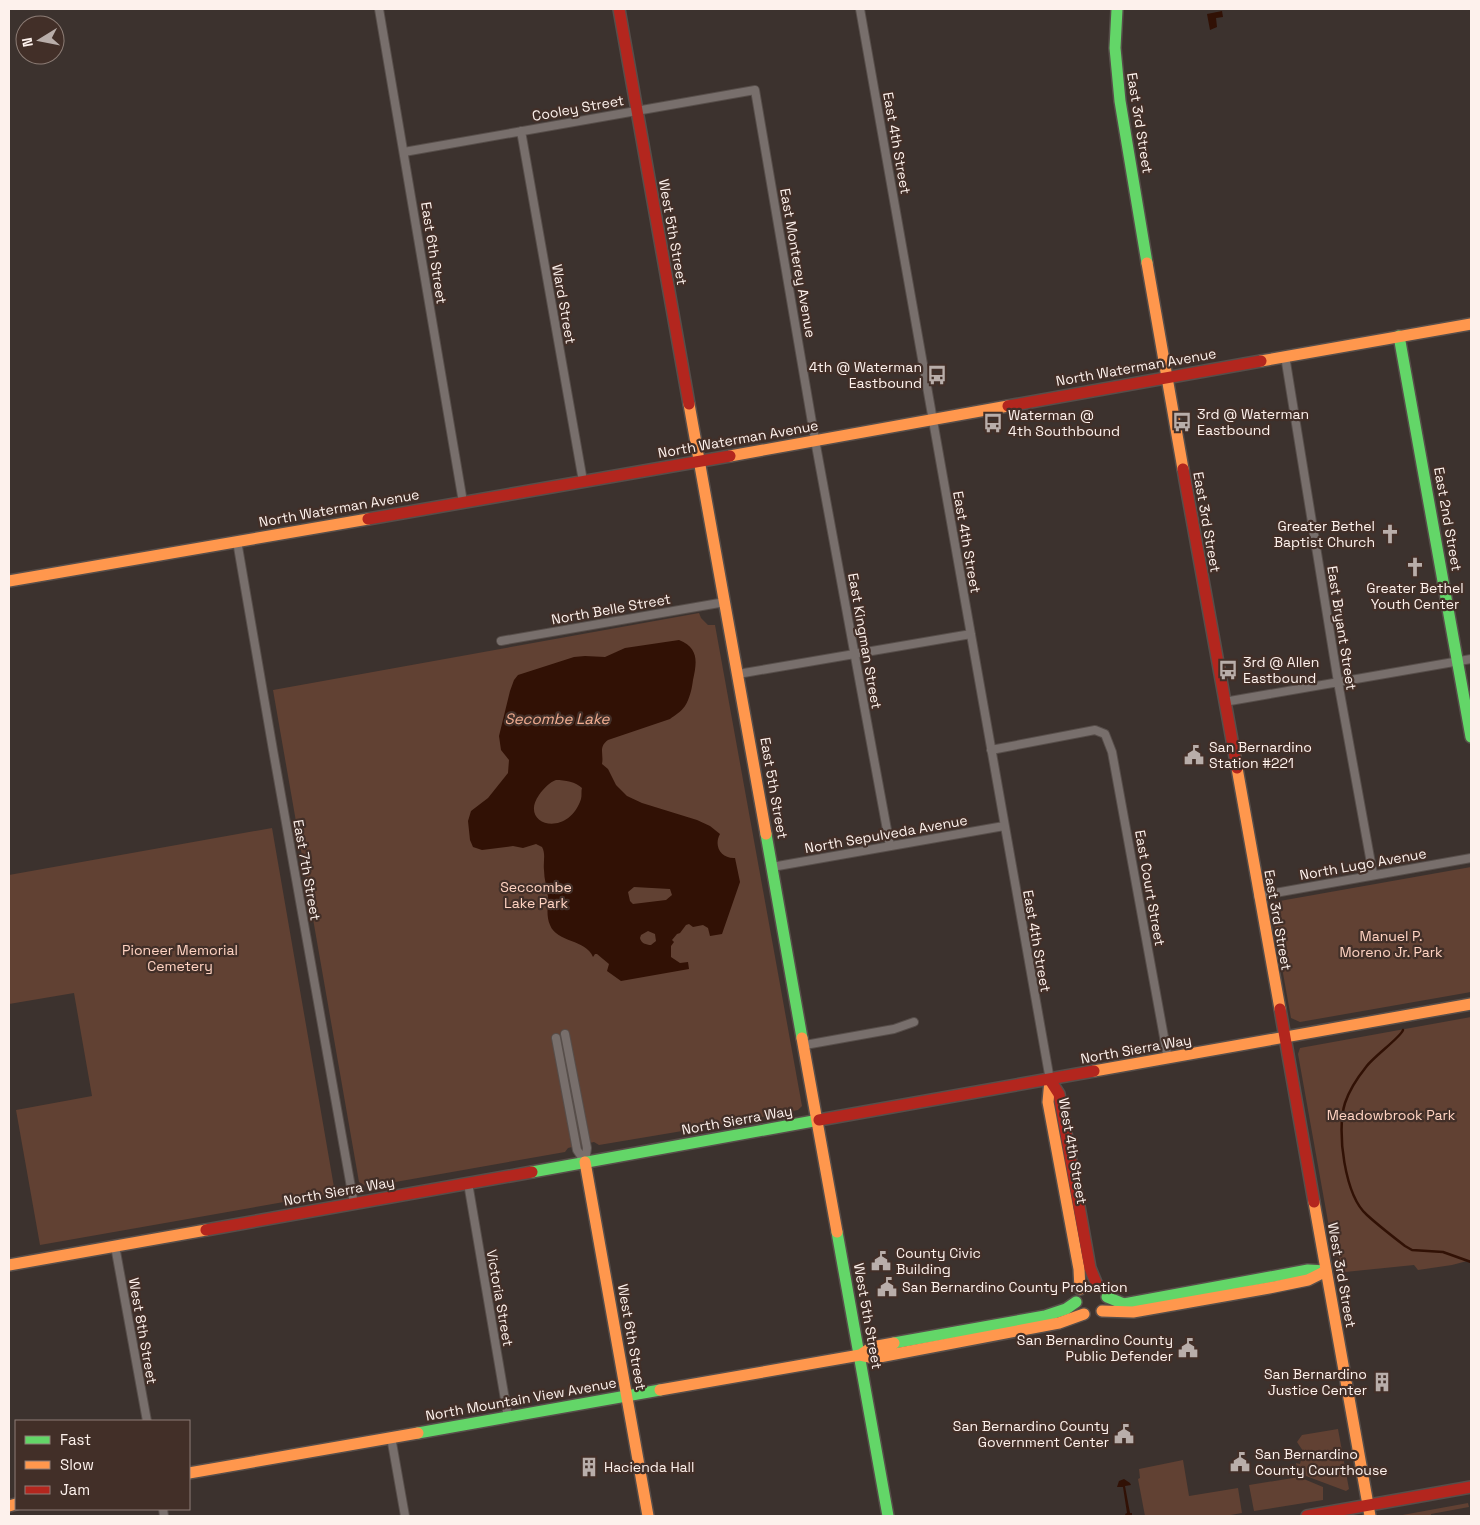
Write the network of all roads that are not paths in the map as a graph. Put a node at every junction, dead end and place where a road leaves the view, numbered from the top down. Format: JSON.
{"nodes":[{"id":1,"x":379,"y":9,"type":"edge"},
{"id":2,"x":619,"y":9,"type":"edge"},
{"id":3,"x":860,"y":9,"type":"edge"},
{"id":4,"x":1117,"y":9,"type":"edge"},
{"id":5,"x":755,"y":90,"type":"joint"},
{"id":6,"x":636,"y":111,"type":"junction"},
{"id":7,"x":521,"y":131,"type":"junction"},
{"id":8,"x":404,"y":152,"type":"junction"},
{"id":9,"x":1471,"y":324,"type":"edge"},
{"id":10,"x":1399,"y":336,"type":"junction"},
{"id":11,"x":1286,"y":356,"type":"junction"},
{"id":12,"x":1166,"y":377,"type":"junction"},
{"id":13,"x":933,"y":419,"type":"junction"},
{"id":14,"x":816,"y":440,"type":"junction"},
{"id":15,"x":698,"y":461,"type":"junction"},
{"id":16,"x":583,"y":481,"type":"junction"},
{"id":17,"x":463,"y":502,"type":"junction"},
{"id":18,"x":238,"y":541,"type":"junction"},
{"id":19,"x":9,"y":581,"type":"edge"},
{"id":20,"x":725,"y":602,"type":"junction"},
{"id":21,"x":970,"y":634,"type":"junction"},
{"id":22,"x":501,"y":641,"type":"dead end"},
{"id":23,"x":855,"y":654,"type":"junction"},
{"id":24,"x":1471,"y":659,"type":"edge"},
{"id":25,"x":1458,"y":661,"type":"junction"},
{"id":26,"x":738,"y":674,"type":"junction"},
{"id":27,"x":1338,"y":682,"type":"junction"},
{"id":28,"x":1224,"y":702,"type":"junction"},
{"id":29,"x":1471,"y":737,"type":"edge"},
{"id":30,"x":991,"y":750,"type":"junction"},
{"id":31,"x":1004,"y":826,"type":"junction"},
{"id":32,"x":890,"y":846,"type":"junction"},
{"id":33,"x":1471,"y":858,"type":"edge"},
{"id":34,"x":772,"y":867,"type":"junction"},
{"id":35,"x":1373,"y":874,"type":"junction"},
{"id":36,"x":1258,"y":896,"type":"junction"},
{"id":37,"x":1471,"y":1004,"type":"edge"},
{"id":38,"x":914,"y":1022,"type":"dead end"},
{"id":39,"x":566,"y":1034,"type":"dead end"},
{"id":40,"x":556,"y":1038,"type":"dead end"},
{"id":41,"x":1284,"y":1038,"type":"junction"},
{"id":42,"x":804,"y":1046,"type":"junction"},
{"id":43,"x":1168,"y":1059,"type":"junction"},
{"id":44,"x":1050,"y":1080,"type":"junction"},
{"id":45,"x":818,"y":1121,"type":"junction"},
{"id":46,"x":585,"y":1162,"type":"junction"},
{"id":47,"x":468,"y":1183,"type":"junction"},
{"id":48,"x":354,"y":1204,"type":"junction"},
{"id":49,"x":115,"y":1246,"type":"junction"},
{"id":50,"x":9,"y":1265,"type":"edge"},
{"id":51,"x":1326,"y":1271,"type":"junction"},
{"id":52,"x":1097,"y":1285,"type":"junction"},
{"id":53,"x":1080,"y":1289,"type":"junction"},
{"id":54,"x":1107,"y":1297,"type":"junction"},
{"id":55,"x":1076,"y":1302,"type":"junction"},
{"id":56,"x":1102,"y":1311,"type":"junction"},
{"id":57,"x":1084,"y":1314,"type":"junction"},
{"id":58,"x":860,"y":1355,"type":"junction"},
{"id":59,"x":627,"y":1395,"type":"junction"},
{"id":60,"x":508,"y":1416,"type":"junction"},
{"id":61,"x":147,"y":1420,"type":"edge"},
{"id":62,"x":391,"y":1437,"type":"junction"},
{"id":63,"x":190,"y":1473,"type":"edge"},
{"id":64,"x":1471,"y":1487,"type":"edge"},
{"id":65,"x":1369,"y":1511,"type":"edge"},
{"id":66,"x":405,"y":1516,"type":"edge"},
{"id":67,"x":648,"y":1516,"type":"edge"},
{"id":68,"x":888,"y":1516,"type":"edge"},
{"id":69,"x":1307,"y":1516,"type":"edge"}],
"edges":[{"from":1,"to":8,"type":"street","name":"East 6th Street"},
{"from":2,"to":6,"type":"street","name":"West 5th Street"},
{"from":3,"to":13,"type":"street","name":"East 4th Street"},
{"from":4,"to":12,"type":"street","name":"East 3rd Street"},
{"from":5,"to":6,"type":"street","name":"Cooley Street"},
{"from":5,"to":14,"type":"street","name":"East Monterey Avenue"},
{"from":6,"to":7,"type":"street","name":"Cooley Street"},
{"from":6,"to":15,"type":"street","name":"West 5th Street"},
{"from":7,"to":8,"type":"street","name":"Cooley Street"},
{"from":7,"to":16,"type":"street","name":"Ward Street"},
{"from":8,"to":17,"type":"street","name":"East 6th Street"},
{"from":9,"to":10,"type":"street","name":"North Waterman Avenue"},
{"from":10,"to":11,"type":"street","name":"North Waterman Avenue"},
{"from":10,"to":25,"type":"street","name":"East 2nd Street"},
{"from":11,"to":12,"type":"street","name":"North Waterman Avenue"},
{"from":11,"to":27,"type":"street","name":"East Bryant Street"},
{"from":12,"to":13,"type":"street","name":"North Waterman Avenue"},
{"from":12,"to":28,"type":"street","name":"East 3rd Street"},
{"from":13,"to":14,"type":"street","name":"North Waterman Avenue"},
{"from":13,"to":21,"type":"street","name":"East 4th Street"},
{"from":14,"to":15,"type":"street","name":"North Waterman Avenue"},
{"from":14,"to":23,"type":"street","name":"East Kingman Street"},
{"from":15,"to":16,"type":"street","name":"North Waterman Avenue"},
{"from":15,"to":20,"type":"street","name":"East 5th Street"},
{"from":16,"to":17,"type":"street","name":"North Waterman Avenue"},
{"from":17,"to":18,"type":"street","name":"North Waterman Avenue"},
{"from":18,"to":19,"type":"street","name":"North Waterman Avenue"},
{"from":18,"to":48,"type":"street","name":"East 7th Street"},
{"from":20,"to":22,"type":"street","name":"North Belle Street"},
{"from":20,"to":26,"type":"street","name":"East 5th Street"},
{"from":21,"to":23,"type":"street"},
{"from":21,"to":30,"type":"street","name":"East 4th Street"},
{"from":23,"to":26,"type":"street"},
{"from":23,"to":32,"type":"street","name":"East Kingman Street"},
{"from":24,"to":25,"type":"street"},
{"from":25,"to":27,"type":"street"},
{"from":25,"to":29,"type":"street","name":"East 2nd Street"},
{"from":26,"to":34,"type":"street","name":"East 5th Street"},
{"from":27,"to":28,"type":"street"},
{"from":27,"to":35,"type":"street","name":"East Bryant Street"},
{"from":28,"to":36,"type":"street","name":"East 3rd Street"},
{"from":30,"to":31,"type":"street","name":"East 4th Street"},
{"from":30,"to":43,"type":"street","name":"East Court Street"},
{"from":31,"to":32,"type":"street","name":"North Sepulveda Avenue"},
{"from":31,"to":44,"type":"street","name":"East 4th Street"},
{"from":32,"to":34,"type":"street","name":"North Sepulveda Avenue"},
{"from":33,"to":35,"type":"street","name":"North Lugo Avenue"},
{"from":34,"to":42,"type":"street","name":"East 5th Street"},
{"from":35,"to":36,"type":"street","name":"North Lugo Avenue"},
{"from":36,"to":41,"type":"street","name":"East 3rd Street"},
{"from":37,"to":41,"type":"street","name":"North Sierra Way"},
{"from":38,"to":42,"type":"street"},
{"from":39,"to":46,"type":"street"},
{"from":40,"to":46,"type":"street"},
{"from":41,"to":43,"type":"street","name":"North Sierra Way"},
{"from":41,"to":51,"type":"street","name":"West 3rd Street"},
{"from":42,"to":45,"type":"street","name":"East 5th Street"},
{"from":43,"to":44,"type":"street","name":"North Sierra Way"},
{"from":44,"to":45,"type":"street","name":"North Sierra Way"},
{"from":44,"to":52,"type":"street","name":"West 4th Street"},
{"from":44,"to":53,"type":"street","name":"West 4th Street"},
{"from":45,"to":46,"type":"street","name":"North Sierra Way"},
{"from":45,"to":58,"type":"street","name":"West 5th Street"},
{"from":46,"to":47,"type":"street","name":"North Sierra Way"},
{"from":46,"to":59,"type":"street","name":"West 6th Street"},
{"from":47,"to":48,"type":"street","name":"North Sierra Way"},
{"from":47,"to":60,"type":"street","name":"Victoria Street"},
{"from":48,"to":49,"type":"street","name":"North Sierra Way"},
{"from":49,"to":50,"type":"street","name":"North Sierra Way"},
{"from":49,"to":61,"type":"street","name":"West 8th Street"},
{"from":51,"to":54,"type":"street"},
{"from":51,"to":56,"type":"street"},
{"from":51,"to":65,"type":"street","name":"West 3rd Street"},
{"from":52,"to":53,"type":"street"},
{"from":52,"to":54,"type":"street"},
{"from":53,"to":55,"type":"street"},
{"from":54,"to":56,"type":"street"},
{"from":55,"to":57,"type":"street"},
{"from":55,"to":58,"type":"street","name":"North Mountain View Avenue"},
{"from":56,"to":57,"type":"street"},
{"from":57,"to":58,"type":"street","name":"North Mountain View Avenue"},
{"from":58,"to":59,"type":"street","name":"North Mountain View Avenue"},
{"from":58,"to":68,"type":"street","name":"West 5th Street"},
{"from":59,"to":60,"type":"street","name":"North Mountain View Avenue"},
{"from":59,"to":67,"type":"street","name":"West 6th Street"},
{"from":60,"to":62,"type":"street","name":"North Mountain View Avenue"},
{"from":62,"to":63,"type":"street","name":"North Mountain View Avenue"},
{"from":62,"to":66,"type":"street"},
{"from":64,"to":65,"type":"street"},
{"from":65,"to":69,"type":"street"}]}
